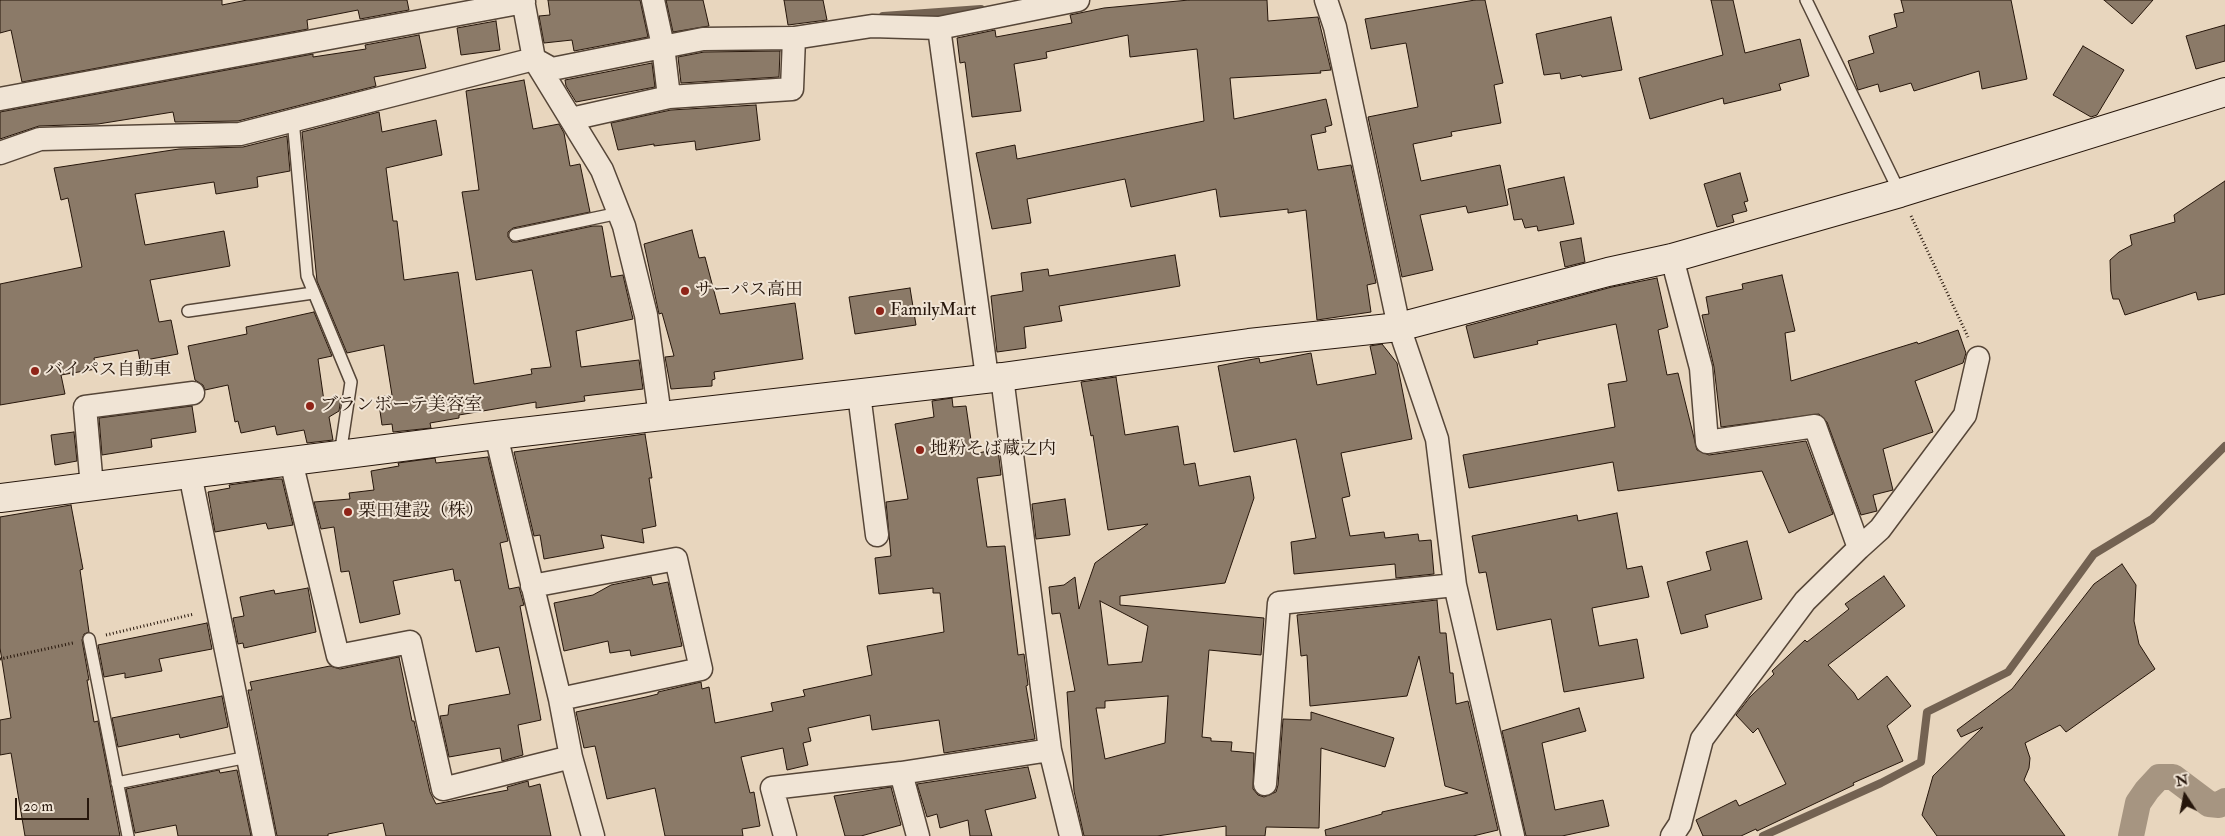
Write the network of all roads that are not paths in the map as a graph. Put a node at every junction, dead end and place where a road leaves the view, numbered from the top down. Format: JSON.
{"nodes":[{"id":1,"x":653,"y":0,"type":"edge"},
{"id":2,"x":1078,"y":0,"type":"edge"},
{"id":3,"x":1326,"y":0,"type":"edge"},
{"id":4,"x":1806,"y":0,"type":"edge"},
{"id":5,"x":524,"y":1,"type":"edge"},
{"id":6,"x":939,"y":28,"type":"junction"},
{"id":7,"x":794,"y":38,"type":"junction"},
{"id":8,"x":663,"y":46,"type":"junction"},
{"id":9,"x":534,"y":59,"type":"junction"},
{"id":10,"x":2225,"y":92,"type":"edge"},
{"id":11,"x":669,"y":97,"type":"junction"},
{"id":12,"x":0,"y":99,"type":"edge"},
{"id":13,"x":293,"y":119,"type":"junction"},
{"id":14,"x":571,"y":120,"type":"junction"},
{"id":15,"x":0,"y":153,"type":"edge"},
{"id":16,"x":1900,"y":193,"type":"junction"},
{"id":17,"x":619,"y":213,"type":"junction"},
{"id":18,"x":515,"y":235,"type":"dead end"},
{"id":19,"x":1672,"y":258,"type":"junction"},
{"id":20,"x":313,"y":292,"type":"junction"},
{"id":21,"x":188,"y":311,"type":"dead end"},
{"id":22,"x":1398,"y":326,"type":"junction"},
{"id":23,"x":1978,"y":358,"type":"road end"},
{"id":24,"x":995,"y":377,"type":"junction"},
{"id":25,"x":192,"y":393,"type":"dead end"},
{"id":26,"x":859,"y":394,"type":"junction"},
{"id":27,"x":660,"y":416,"type":"junction"},
{"id":28,"x":496,"y":435,"type":"junction"},
{"id":29,"x":340,"y":455,"type":"junction"},
{"id":30,"x":291,"y":461,"type":"junction"},
{"id":31,"x":190,"y":474,"type":"junction"},
{"id":32,"x":92,"y":487,"type":"junction"},
{"id":33,"x":0,"y":498,"type":"edge"},
{"id":34,"x":877,"y":535,"type":"dead end"},
{"id":35,"x":1859,"y":548,"type":"junction"},
{"id":36,"x":1455,"y":585,"type":"junction"},
{"id":37,"x":532,"y":586,"type":"junction"},
{"id":38,"x":88,"y":639,"type":"road end"},
{"id":39,"x":560,"y":699,"type":"junction"},
{"id":40,"x":1050,"y":750,"type":"junction"},
{"id":41,"x":248,"y":757,"type":"junction"},
{"id":42,"x":571,"y":758,"type":"junction"},
{"id":43,"x":901,"y":773,"type":"junction"},
{"id":44,"x":117,"y":783,"type":"junction"},
{"id":45,"x":1265,"y":784,"type":"dead end"},
{"id":46,"x":128,"y":836,"type":"edge"},
{"id":47,"x":264,"y":836,"type":"edge"},
{"id":48,"x":593,"y":836,"type":"edge"},
{"id":49,"x":785,"y":836,"type":"edge"},
{"id":50,"x":918,"y":836,"type":"edge"},
{"id":51,"x":1071,"y":836,"type":"edge"},
{"id":52,"x":1514,"y":836,"type":"edge"},
{"id":53,"x":1672,"y":836,"type":"edge"}],
"edges":[{"from":1,"to":8,"type":"street"},
{"from":2,"to":6,"type":"street"},
{"from":3,"to":22,"type":"street"},
{"from":4,"to":16,"type":"lane"},
{"from":5,"to":9,"type":"street"},
{"from":5,"to":12,"type":"street"},
{"from":6,"to":7,"type":"street"},
{"from":6,"to":24,"type":"street"},
{"from":7,"to":8,"type":"street"},
{"from":7,"to":11,"type":"street"},
{"from":8,"to":9,"type":"street"},
{"from":8,"to":11,"type":"street"},
{"from":9,"to":13,"type":"street"},
{"from":9,"to":14,"type":"street"},
{"from":10,"to":16,"type":"street"},
{"from":11,"to":14,"type":"street"},
{"from":13,"to":15,"type":"street"},
{"from":13,"to":20,"type":"lane"},
{"from":14,"to":17,"type":"street"},
{"from":16,"to":19,"type":"street"},
{"from":17,"to":18,"type":"lane"},
{"from":17,"to":27,"type":"street"},
{"from":19,"to":22,"type":"street"},
{"from":19,"to":35,"type":"street"},
{"from":20,"to":21,"type":"lane"},
{"from":20,"to":29,"type":"lane"},
{"from":22,"to":24,"type":"street"},
{"from":22,"to":36,"type":"street"},
{"from":23,"to":35,"type":"street"},
{"from":24,"to":26,"type":"street"},
{"from":24,"to":40,"type":"street"},
{"from":25,"to":32,"type":"street"},
{"from":26,"to":27,"type":"street"},
{"from":26,"to":34,"type":"street"},
{"from":27,"to":28,"type":"street"},
{"from":28,"to":29,"type":"street"},
{"from":28,"to":37,"type":"street"},
{"from":29,"to":30,"type":"street"},
{"from":30,"to":31,"type":"street"},
{"from":30,"to":42,"type":"street"},
{"from":31,"to":32,"type":"street"},
{"from":31,"to":41,"type":"street"},
{"from":32,"to":33,"type":"street"},
{"from":35,"to":53,"type":"street"},
{"from":36,"to":45,"type":"street"},
{"from":36,"to":52,"type":"street"},
{"from":37,"to":39,"type":"street"},
{"from":37,"to":39,"type":"street"},
{"from":38,"to":44,"type":"lane"},
{"from":39,"to":42,"type":"street"},
{"from":40,"to":43,"type":"street"},
{"from":40,"to":51,"type":"street"},
{"from":41,"to":44,"type":"lane"},
{"from":41,"to":47,"type":"street"},
{"from":42,"to":48,"type":"street"},
{"from":43,"to":49,"type":"street"},
{"from":43,"to":50,"type":"street"},
{"from":44,"to":46,"type":"lane"}]}
